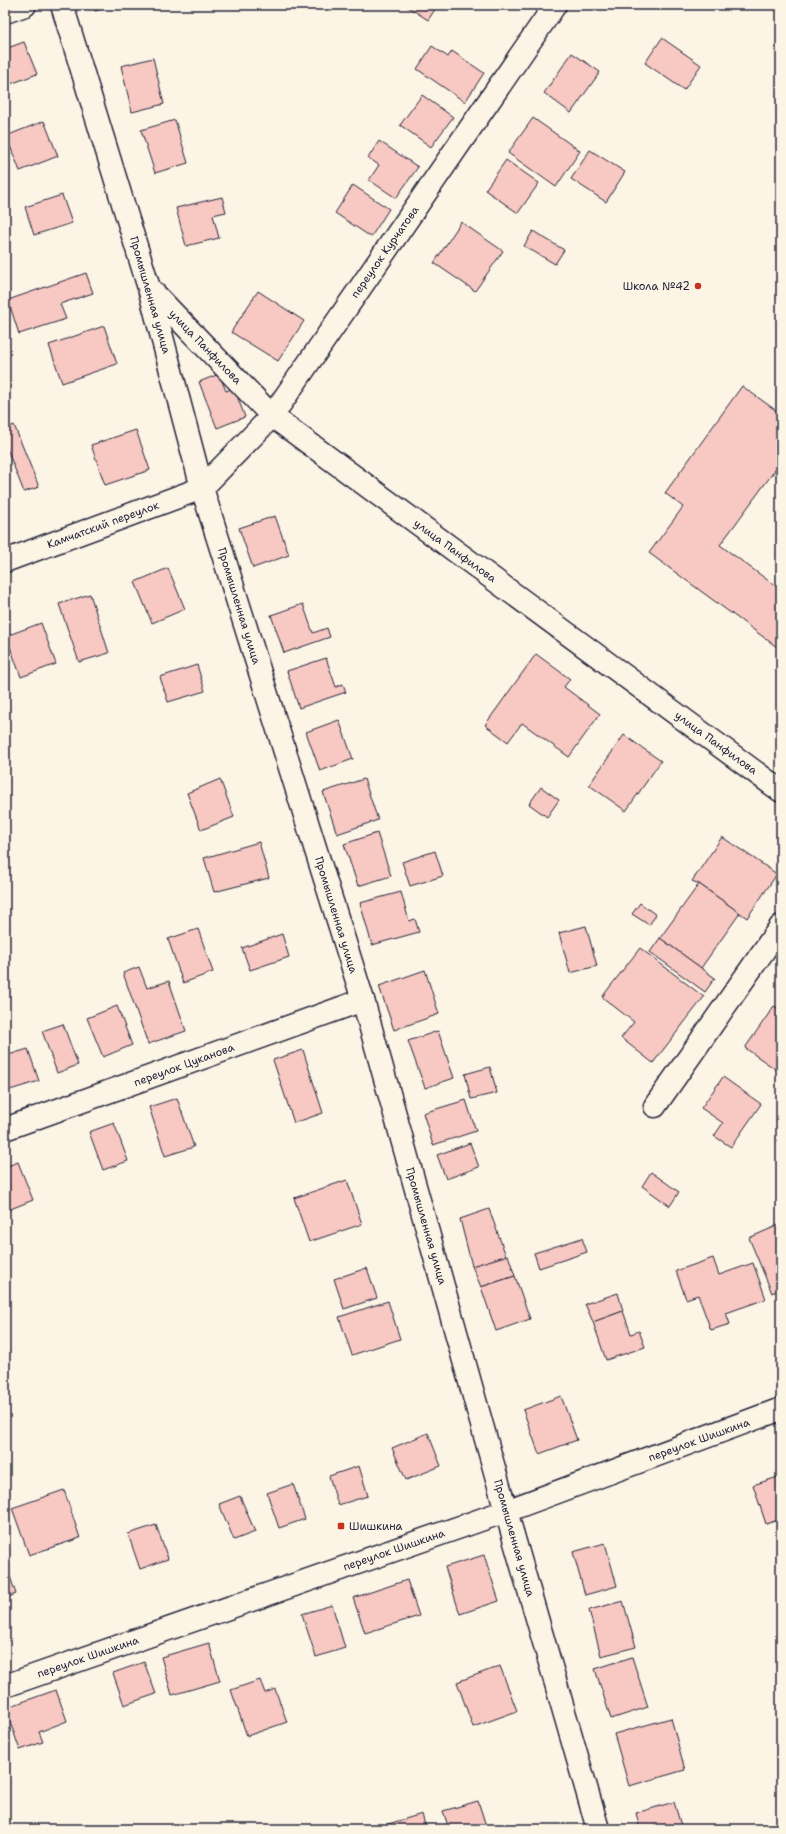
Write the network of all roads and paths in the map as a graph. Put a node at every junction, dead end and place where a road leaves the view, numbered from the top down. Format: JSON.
{"nodes":[{"id":1,"x":25,"y":5,"type":"edge"},
{"id":2,"x":62,"y":5,"type":"edge"},
{"id":3,"x":555,"y":5,"type":"edge"},
{"id":4,"x":5,"y":12,"type":"edge"},
{"id":5,"x":149,"y":288,"type":"junction"},
{"id":6,"x":272,"y":416,"type":"junction"},
{"id":7,"x":202,"y":488,"type":"junction"},
{"id":8,"x":5,"y":561,"type":"edge"},
{"id":9,"x":781,"y":791,"type":"edge"},
{"id":10,"x":781,"y":926,"type":"edge"},
{"id":11,"x":363,"y":1000,"type":"junction"},
{"id":12,"x":655,"y":1106,"type":"dead end"},
{"id":13,"x":5,"y":1129,"type":"edge"},
{"id":14,"x":781,"y":1409,"type":"edge"},
{"id":15,"x":506,"y":1511,"type":"junction"},
{"id":16,"x":5,"y":1686,"type":"edge"},
{"id":17,"x":598,"y":1829,"type":"edge"}],
"edges":[{"from":1,"to":4,"type":"street"},
{"from":2,"to":5,"type":"street","name":"Промышленная улица"},
{"from":3,"to":6,"type":"street","name":"переулок Курчатова"},
{"from":5,"to":6,"type":"street","name":"улица Панфилова"},
{"from":5,"to":7,"type":"street","name":"Промышленная улица"},
{"from":6,"to":7,"type":"street","name":"переулок Курчатова"},
{"from":6,"to":9,"type":"street","name":"улица Панфилова"},
{"from":7,"to":8,"type":"street","name":"Камчатский переулок"},
{"from":7,"to":11,"type":"street","name":"Промышленная улица"},
{"from":10,"to":12,"type":"street"},
{"from":11,"to":13,"type":"street","name":"переулок Цуканова"},
{"from":11,"to":15,"type":"street","name":"Промышленная улица"},
{"from":14,"to":15,"type":"street","name":"переулок Шишкина"},
{"from":15,"to":16,"type":"street","name":"переулок Шишкина"},
{"from":15,"to":17,"type":"street","name":"Промышленная улица"}]}
